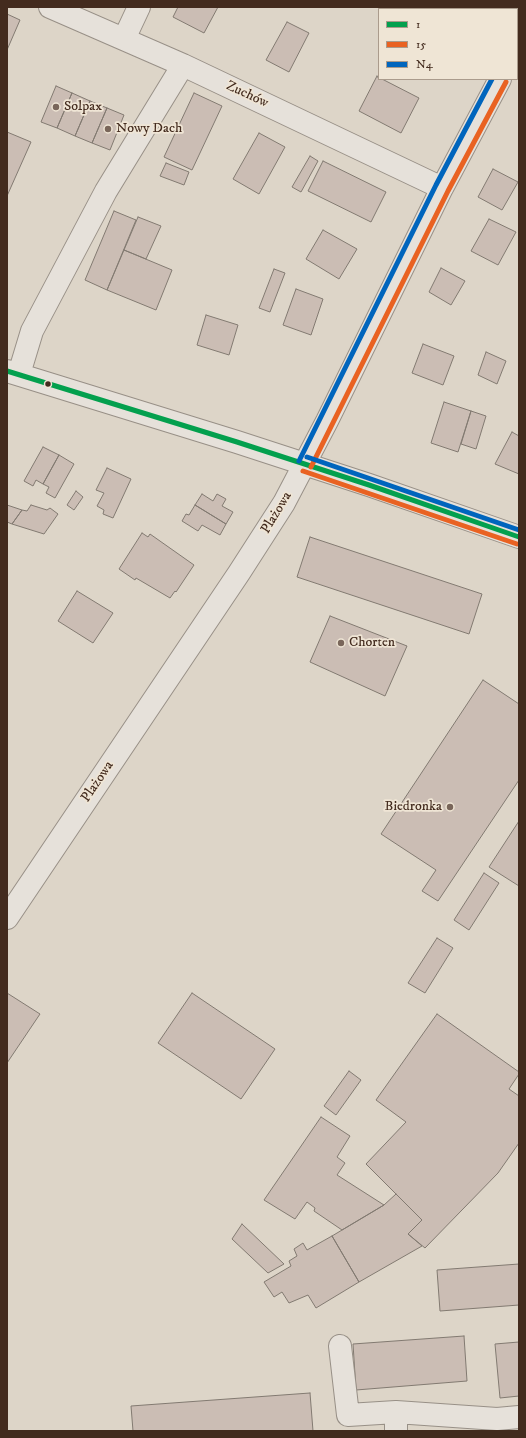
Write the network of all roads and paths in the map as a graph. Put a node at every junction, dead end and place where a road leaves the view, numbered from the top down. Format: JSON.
{"nodes":[{"id":1,"x":50,"y":7,"type":"edge"},
{"id":2,"x":139,"y":7,"type":"edge"},
{"id":3,"x":124,"y":39,"type":"junction"},
{"id":4,"x":183,"y":64,"type":"junction"},
{"id":5,"x":499,"y":80,"type":"edge"},
{"id":6,"x":442,"y":188,"type":"junction"},
{"id":7,"x":13,"y":373,"type":"edge"},
{"id":8,"x":305,"y":464,"type":"junction"},
{"id":9,"x":519,"y":537,"type":"edge"},
{"id":10,"x":7,"y":918,"type":"edge"},
{"id":11,"x":340,"y":1346,"type":"dead end"},
{"id":12,"x":519,"y":1417,"type":"edge"},
{"id":13,"x":396,"y":1422,"type":"edge"}],
"edges":[{"from":1,"to":3,"type":"street","name":"Zuchów"},
{"from":2,"to":3,"type":"street"},
{"from":3,"to":4,"type":"street","name":"Zuchów"},
{"from":4,"to":6,"type":"street","name":"Zuchów"},
{"from":4,"to":7,"type":"street"},
{"from":5,"to":6,"type":"street","name":"Plażowa"},
{"from":6,"to":8,"type":"street","name":"Plażowa"},
{"from":7,"to":8,"type":"street"},
{"from":8,"to":9,"type":"street"},
{"from":8,"to":10,"type":"street","name":"Plażowa"},
{"from":11,"to":13,"type":"street"},
{"from":12,"to":13,"type":"street"}]}
